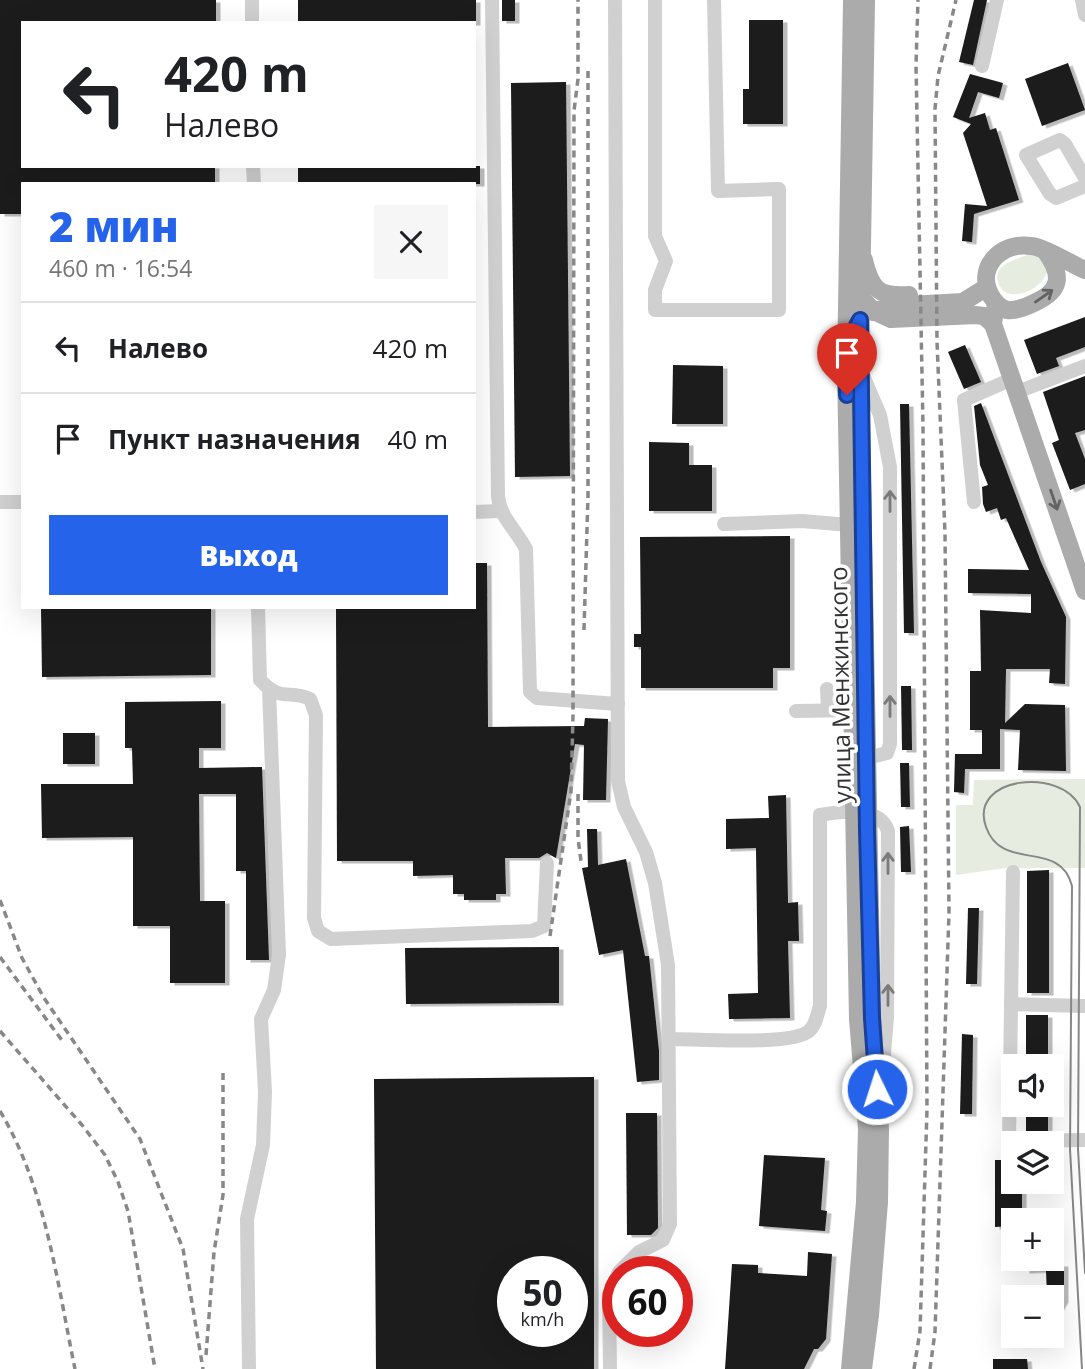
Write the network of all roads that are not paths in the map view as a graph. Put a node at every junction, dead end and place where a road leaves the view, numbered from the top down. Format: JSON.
{"nodes":[{"id":1,"x":252,"y":0,"type":"edge"},
{"id":2,"x":492,"y":0,"type":"edge"},
{"id":3,"x":615,"y":0,"type":"edge"},
{"id":4,"x":655,"y":0,"type":"edge"},
{"id":5,"x":714,"y":0,"type":"edge"},
{"id":6,"x":852,"y":0,"type":"edge"},
{"id":7,"x":866,"y":0,"type":"edge"},
{"id":8,"x":997,"y":0,"type":"edge"},
{"id":9,"x":1082,"y":0,"type":"edge"},
{"id":10,"x":1085,"y":15,"type":"edge"},
{"id":11,"x":252,"y":21,"type":"edge"},
{"id":12,"x":982,"y":65,"type":"dead end"},
{"id":13,"x":1085,"y":178,"type":"edge"},
{"id":14,"x":1085,"y":186,"type":"edge"},
{"id":15,"x":860,"y":243,"type":"junction"},
{"id":16,"x":1046,"y":252,"type":"junction"},
{"id":17,"x":854,"y":267,"type":"junction"},
{"id":18,"x":1085,"y":270,"type":"edge"},
{"id":19,"x":986,"y":282,"type":"junction"},
{"id":20,"x":996,"y":304,"type":"junction"},
{"id":21,"x":879,"y":314,"type":"junction"},
{"id":22,"x":975,"y":315,"type":"junction"},
{"id":23,"x":993,"y":324,"type":"junction"},
{"id":24,"x":853,"y":345,"type":"junction"},
{"id":25,"x":1085,"y":366,"type":"edge"},
{"id":26,"x":860,"y":369,"type":"junction"},
{"id":27,"x":1014,"y":386,"type":"junction"},
{"id":28,"x":0,"y":502,"type":"edge"},
{"id":29,"x":21,"y":502,"type":"edge"},
{"id":30,"x":974,"y":502,"type":"dead end"},
{"id":31,"x":476,"y":512,"type":"edge"},
{"id":32,"x":500,"y":512,"type":"junction"},
{"id":33,"x":724,"y":524,"type":"dead end"},
{"id":34,"x":849,"y":525,"type":"junction"},
{"id":35,"x":1085,"y":591,"type":"edge"},
{"id":36,"x":258,"y":609,"type":"edge"},
{"id":37,"x":269,"y":689,"type":"junction"},
{"id":38,"x":827,"y":689,"type":"dead end"},
{"id":39,"x":618,"y":704,"type":"junction"},
{"id":40,"x":828,"y":709,"type":"junction"},
{"id":41,"x":859,"y":710,"type":"junction"},
{"id":42,"x":796,"y":711,"type":"dead end"},
{"id":43,"x":867,"y":758,"type":"junction"},
{"id":44,"x":860,"y":813,"type":"junction"},
{"id":45,"x":547,"y":863,"type":"dead end"},
{"id":46,"x":1013,"y":872,"type":"dead end"},
{"id":47,"x":1011,"y":1004,"type":"junction"},
{"id":48,"x":1085,"y":1006,"type":"edge"},
{"id":49,"x":669,"y":1039,"type":"junction"},
{"id":50,"x":1085,"y":1140,"type":"edge"},
{"id":51,"x":635,"y":1256,"type":"edge"},
{"id":52,"x":610,"y":1347,"type":"edge"},
{"id":53,"x":249,"y":1369,"type":"edge"},
{"id":54,"x":610,"y":1369,"type":"edge"},
{"id":55,"x":850,"y":1369,"type":"edge"},
{"id":56,"x":863,"y":1369,"type":"edge"}],
"edges":[{"from":1,"to":11,"type":"lane"},
{"from":2,"to":32,"type":"lane"},
{"from":3,"to":39,"type":"lane"},
{"from":4,"to":5,"type":"lane"},
{"from":6,"to":17,"type":"main road","name":"улица Менжинского"},
{"from":7,"to":15,"type":"main road","name":"улица Менжинского"},
{"from":8,"to":12,"type":"lane"},
{"from":9,"to":10,"type":"lane"},
{"from":13,"to":14,"type":"lane"},
{"from":15,"to":17,"type":"main road","name":"улица Менжинского"},
{"from":15,"to":19,"type":"main road"},
{"from":16,"to":18,"type":"main road"},
{"from":16,"to":19,"type":"main road"},
{"from":20,"to":16,"type":"main road","one_way":true},
{"from":17,"to":21,"type":"main road"},
{"from":17,"to":21,"type":"main road","name":"улица Менжинского"},
{"from":17,"to":24,"type":"main road","name":"улица Менжинского"},
{"from":19,"to":20,"type":"main road"},
{"from":19,"to":21,"type":"main road"},
{"from":20,"to":22,"type":"main road"},
{"from":20,"to":23,"type":"main road"},
{"from":21,"to":22,"type":"main road"},
{"from":21,"to":24,"type":"main road","name":"улица Менжинского"},
{"from":21,"to":24,"type":"main road"},
{"from":22,"to":23,"type":"main road"},
{"from":23,"to":27,"type":"main road"},
{"from":24,"to":26,"type":"main road","name":"улица Менжинского"},
{"from":24,"to":34,"type":"main road","name":"улица Менжинского"},
{"from":25,"to":27,"type":"lane"},
{"from":26,"to":41,"type":"main road","name":"улица Менжинского"},
{"from":43,"to":26,"type":"lane","one_way":true},
{"from":27,"to":30,"type":"lane"},
{"from":27,"to":35,"type":"main road","one_way":true},
{"from":28,"to":29,"type":"lane"},
{"from":31,"to":32,"type":"lane"},
{"from":32,"to":39,"type":"lane"},
{"from":33,"to":34,"type":"lane"},
{"from":34,"to":41,"type":"main road","name":"улица Менжинского"},
{"from":36,"to":37,"type":"lane"},
{"from":37,"to":45,"type":"lane"},
{"from":37,"to":53,"type":"lane"},
{"from":38,"to":40,"type":"lane"},
{"from":39,"to":49,"type":"lane"},
{"from":40,"to":41,"type":"lane"},
{"from":40,"to":42,"type":"lane"},
{"from":41,"to":43,"type":"main road","name":"улица Менжинского"},
{"from":41,"to":44,"type":"main road","name":"улица Менжинского"},
{"from":43,"to":44,"type":"main road","name":"улица Менжинского"},
{"from":44,"to":49,"type":"lane"},
{"from":44,"to":55,"type":"main road","name":"улица Менжинского"},
{"from":56,"to":44,"type":"main road","name":"улица Менжинского","one_way":true},
{"from":46,"to":47,"type":"lane"},
{"from":47,"to":48,"type":"lane"},
{"from":47,"to":50,"type":"lane"},
{"from":49,"to":51,"type":"lane"},
{"from":52,"to":54,"type":"lane"}]}
